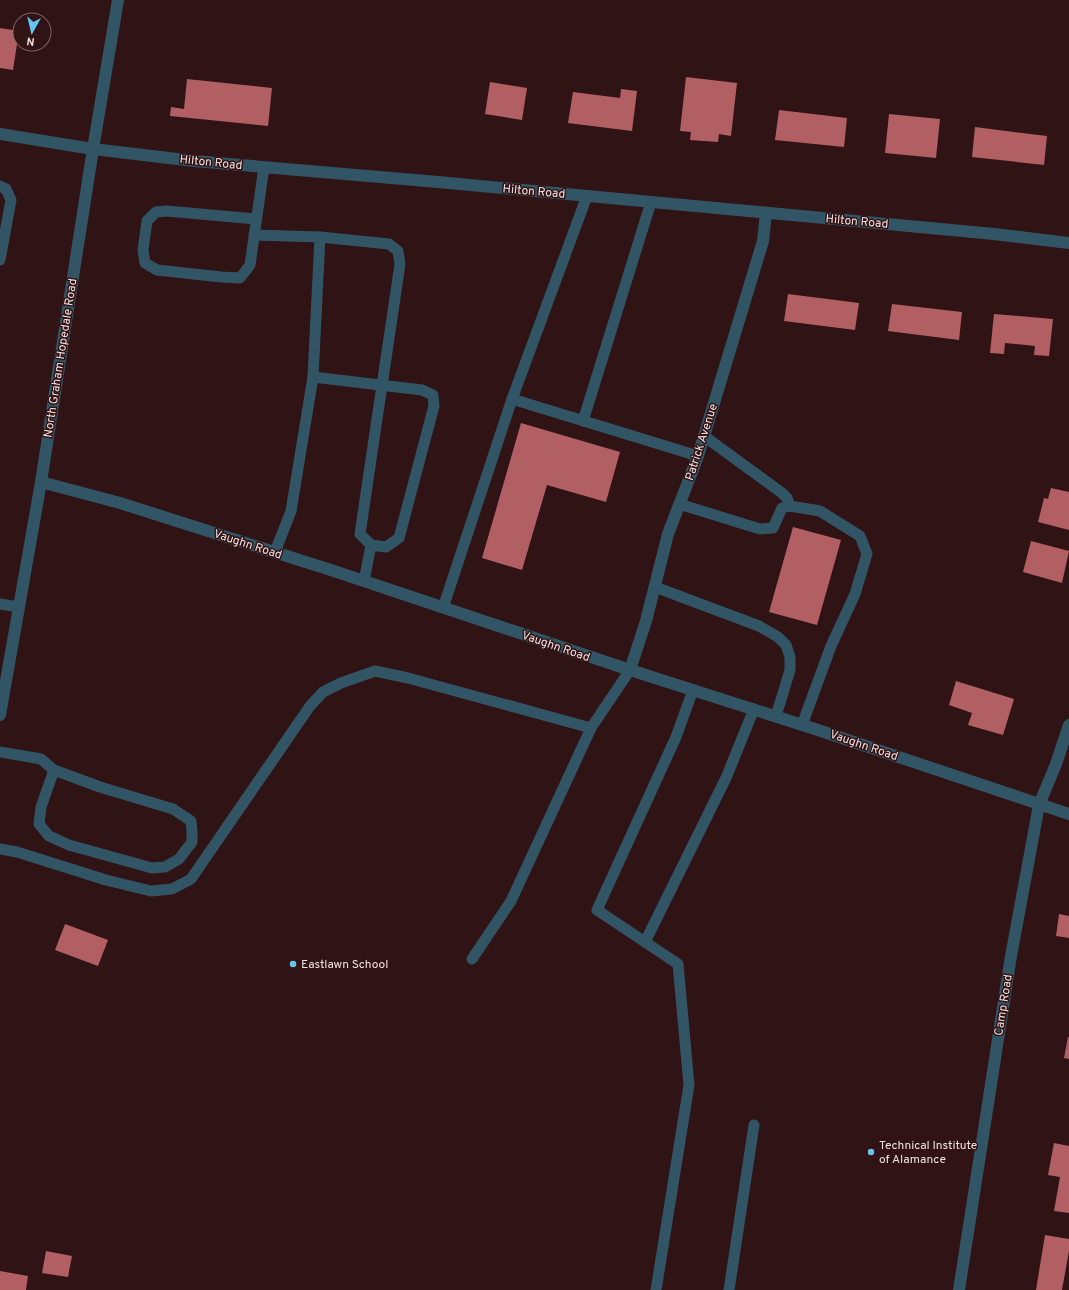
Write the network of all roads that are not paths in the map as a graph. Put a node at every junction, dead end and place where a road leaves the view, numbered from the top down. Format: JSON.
{"nodes":[{"id":1,"x":118,"y":0,"type":"edge"},
{"id":2,"x":0,"y":134,"type":"edge"},
{"id":3,"x":93,"y":149,"type":"junction"},
{"id":4,"x":264,"y":167,"type":"junction"},
{"id":5,"x":0,"y":186,"type":"edge"},
{"id":6,"x":587,"y":196,"type":"junction"},
{"id":7,"x":651,"y":202,"type":"junction"},
{"id":8,"x":766,"y":213,"type":"junction"},
{"id":9,"x":256,"y":219,"type":"junction"},
{"id":10,"x":254,"y":235,"type":"junction"},
{"id":11,"x":320,"y":237,"type":"junction"},
{"id":12,"x":1069,"y":243,"type":"edge"},
{"id":13,"x":0,"y":260,"type":"edge"},
{"id":14,"x":313,"y":377,"type":"junction"},
{"id":15,"x":382,"y":386,"type":"junction"},
{"id":16,"x":512,"y":399,"type":"junction"},
{"id":17,"x":583,"y":421,"type":"junction"},
{"id":18,"x":704,"y":436,"type":"junction"},
{"id":19,"x":698,"y":456,"type":"junction"},
{"id":20,"x":41,"y":482,"type":"junction"},
{"id":21,"x":679,"y":504,"type":"junction"},
{"id":22,"x":790,"y":506,"type":"junction"},
{"id":23,"x":371,"y":545,"type":"junction"},
{"id":24,"x":275,"y":552,"type":"junction"},
{"id":25,"x":364,"y":581,"type":"junction"},
{"id":26,"x":655,"y":587,"type":"junction"},
{"id":27,"x":0,"y":604,"type":"edge"},
{"id":28,"x":19,"y":607,"type":"junction"},
{"id":29,"x":443,"y":608,"type":"junction"},
{"id":30,"x":630,"y":670,"type":"junction"},
{"id":31,"x":693,"y":690,"type":"junction"},
{"id":32,"x":754,"y":709,"type":"junction"},
{"id":33,"x":0,"y":715,"type":"edge"},
{"id":34,"x":776,"y":716,"type":"junction"},
{"id":35,"x":802,"y":725,"type":"junction"},
{"id":36,"x":1069,"y":725,"type":"edge"},
{"id":37,"x":591,"y":728,"type":"junction"},
{"id":38,"x":0,"y":752,"type":"edge"},
{"id":39,"x":54,"y":770,"type":"junction"},
{"id":40,"x":1040,"y":805,"type":"junction"},
{"id":41,"x":1069,"y":814,"type":"edge"},
{"id":42,"x":0,"y":849,"type":"edge"},
{"id":43,"x":646,"y":942,"type":"junction"},
{"id":44,"x":472,"y":959,"type":"dead end"},
{"id":45,"x":754,"y":1125,"type":"dead end"},
{"id":46,"x":656,"y":1290,"type":"edge"},
{"id":47,"x":729,"y":1290,"type":"edge"},
{"id":48,"x":958,"y":1290,"type":"edge"}],
"edges":[{"from":1,"to":3,"type":"street","name":"North Graham Hopedale Road"},
{"from":2,"to":3,"type":"street","name":"Hilton Road"},
{"from":3,"to":4,"type":"street","name":"Hilton Road"},
{"from":3,"to":20,"type":"street","name":"North Graham Hopedale Road"},
{"from":4,"to":6,"type":"street","name":"Hilton Road"},
{"from":4,"to":9,"type":"lane"},
{"from":5,"to":13,"type":"lane"},
{"from":6,"to":7,"type":"street","name":"Hilton Road"},
{"from":6,"to":16,"type":"lane"},
{"from":7,"to":8,"type":"street","name":"Hilton Road"},
{"from":7,"to":17,"type":"lane"},
{"from":8,"to":12,"type":"street","name":"Hilton Road"},
{"from":8,"to":18,"type":"street","name":"Patrick Avenue"},
{"from":9,"to":10,"type":"lane"},
{"from":9,"to":10,"type":"lane"},
{"from":10,"to":11,"type":"lane"},
{"from":11,"to":14,"type":"lane"},
{"from":11,"to":15,"type":"lane"},
{"from":14,"to":15,"type":"lane"},
{"from":14,"to":24,"type":"lane"},
{"from":15,"to":23,"type":"lane"},
{"from":15,"to":23,"type":"lane"},
{"from":16,"to":17,"type":"lane"},
{"from":16,"to":29,"type":"lane"},
{"from":17,"to":19,"type":"lane"},
{"from":18,"to":19,"type":"street","name":"Patrick Avenue"},
{"from":18,"to":22,"type":"lane"},
{"from":19,"to":21,"type":"street","name":"Patrick Avenue"},
{"from":20,"to":24,"type":"street","name":"Vaughn Road"},
{"from":20,"to":28,"type":"street","name":"North Graham Hopedale Road"},
{"from":21,"to":22,"type":"lane"},
{"from":21,"to":26,"type":"street","name":"Patrick Avenue"},
{"from":22,"to":35,"type":"lane"},
{"from":23,"to":25,"type":"lane"},
{"from":24,"to":25,"type":"street","name":"Vaughn Road"},
{"from":25,"to":29,"type":"street","name":"Vaughn Road"},
{"from":26,"to":30,"type":"street","name":"Patrick Avenue"},
{"from":26,"to":34,"type":"lane"},
{"from":27,"to":28,"type":"lane"},
{"from":28,"to":33,"type":"street","name":"North Graham Hopedale Road"},
{"from":29,"to":30,"type":"street","name":"Vaughn Road"},
{"from":30,"to":31,"type":"street","name":"Vaughn Road"},
{"from":30,"to":37,"type":"lane"},
{"from":31,"to":32,"type":"street","name":"Vaughn Road"},
{"from":31,"to":43,"type":"lane"},
{"from":32,"to":34,"type":"street","name":"Vaughn Road"},
{"from":32,"to":43,"type":"lane"},
{"from":34,"to":35,"type":"street","name":"Vaughn Road"},
{"from":35,"to":40,"type":"street","name":"Vaughn Road"},
{"from":36,"to":40,"type":"street","name":"Camp Road"},
{"from":37,"to":42,"type":"lane"},
{"from":37,"to":44,"type":"lane"},
{"from":38,"to":39,"type":"lane"},
{"from":39,"to":39,"type":"lane"},
{"from":40,"to":41,"type":"street","name":"Vaughn Road"},
{"from":40,"to":48,"type":"street","name":"Camp Road"},
{"from":43,"to":46,"type":"lane"},
{"from":45,"to":47,"type":"lane"}]}
